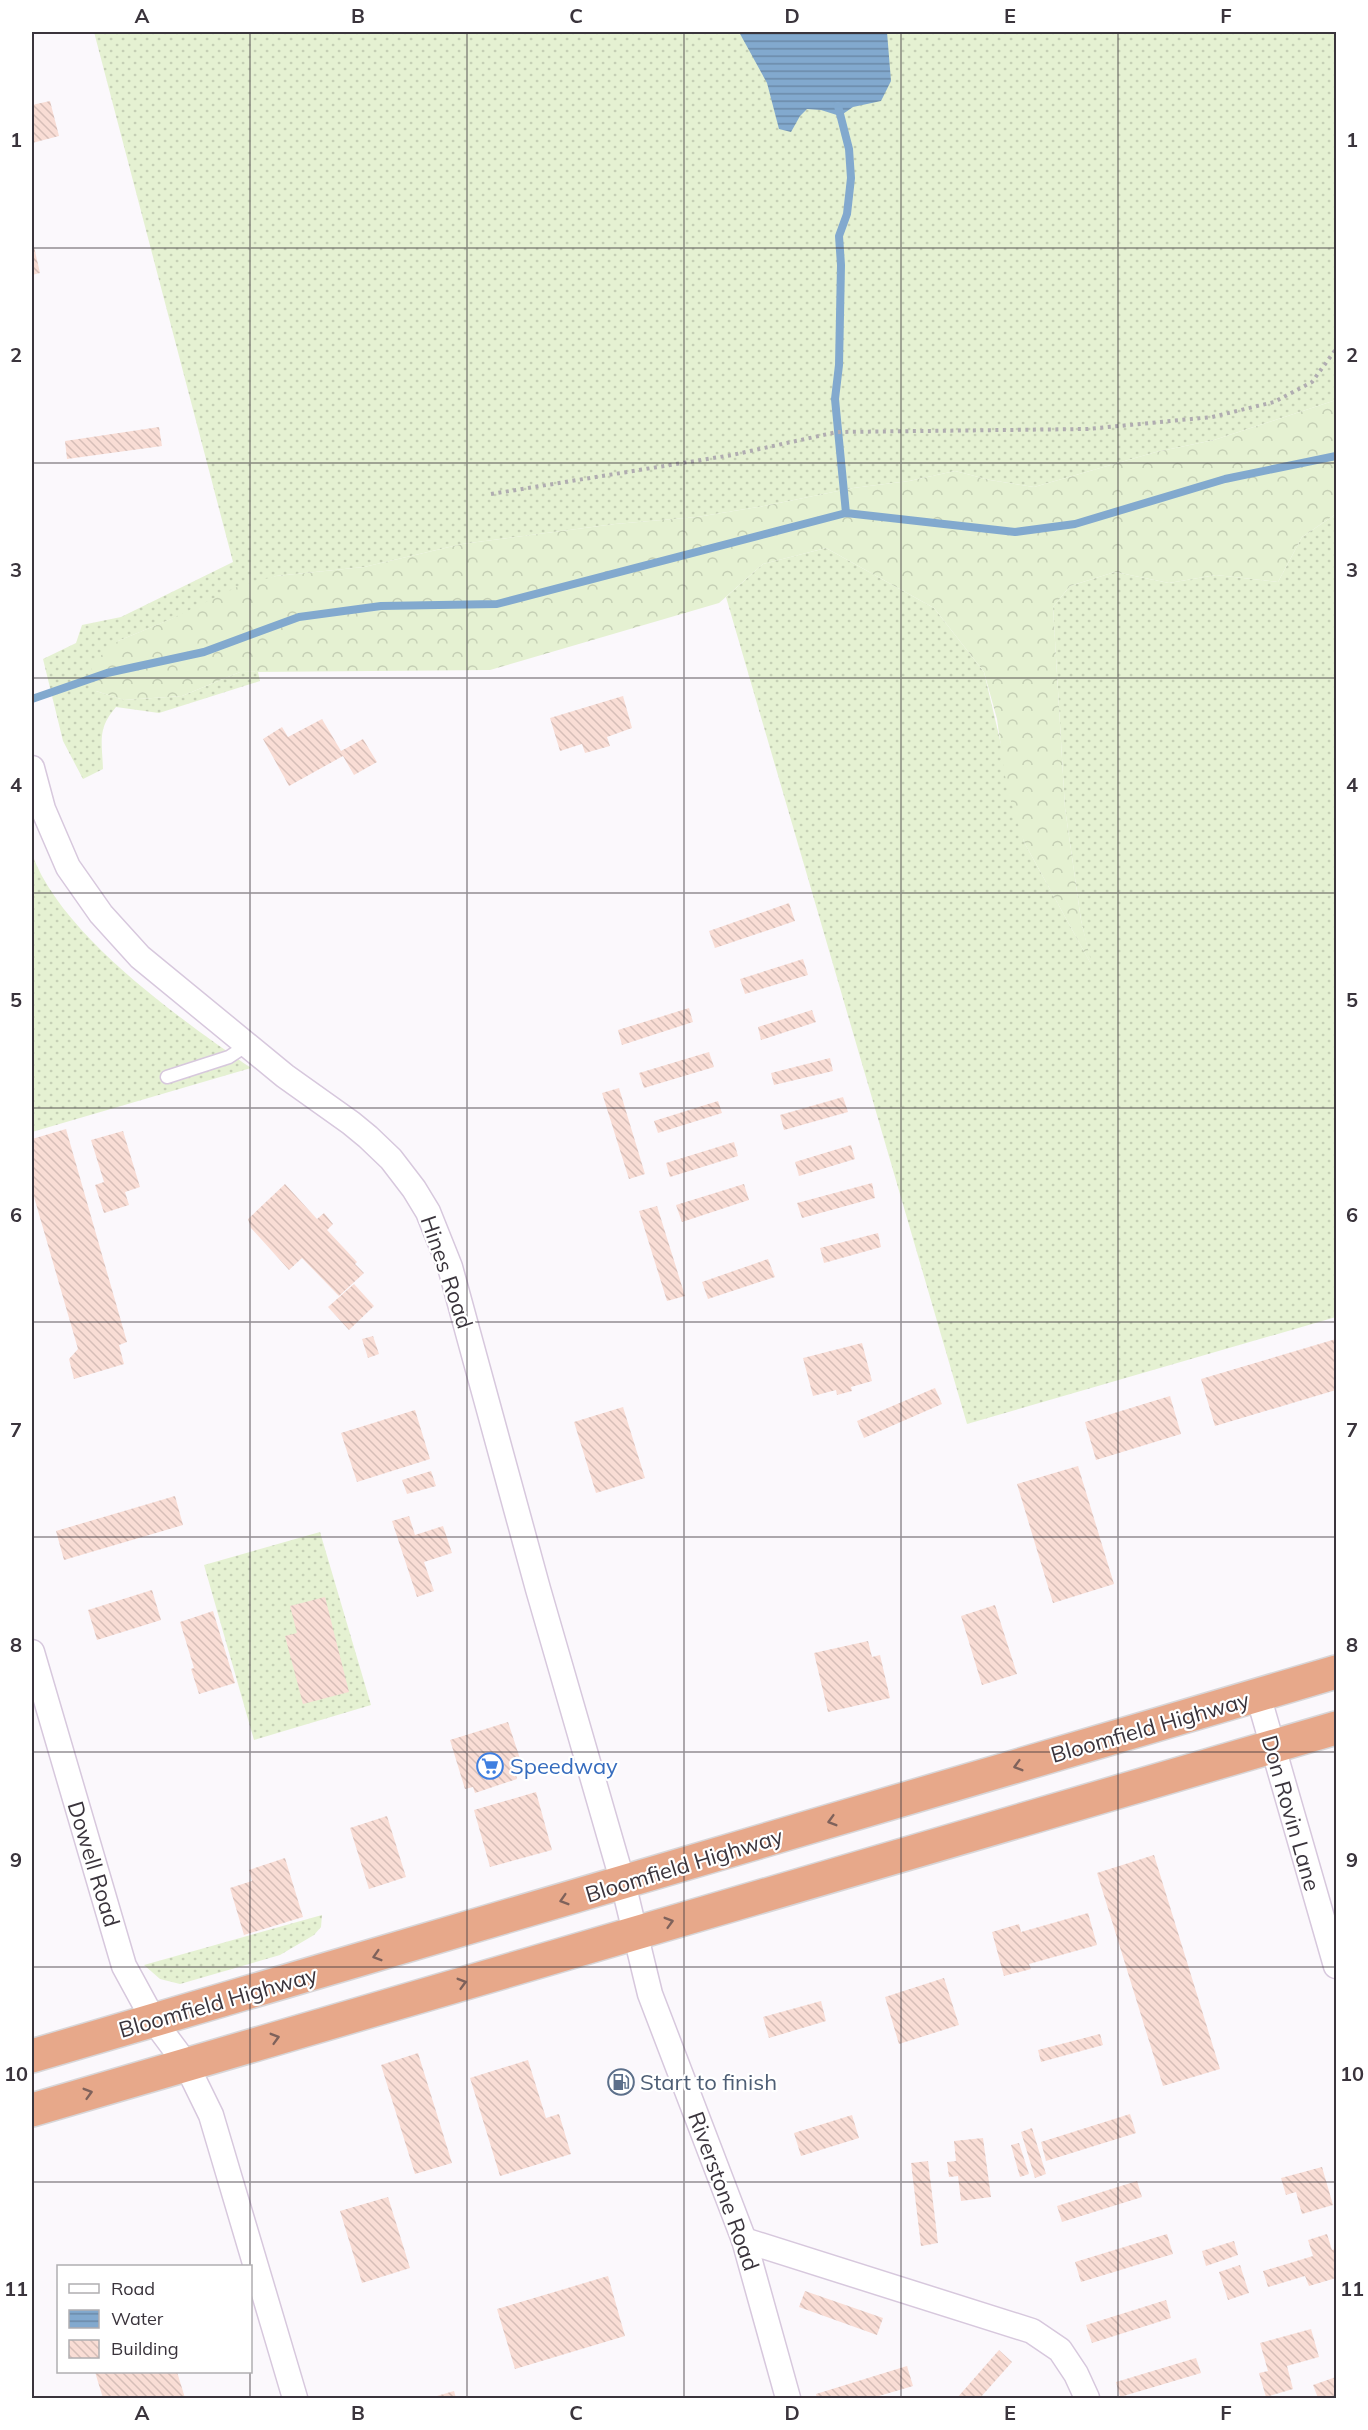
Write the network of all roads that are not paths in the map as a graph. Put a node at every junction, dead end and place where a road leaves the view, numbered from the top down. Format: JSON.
{"nodes":[{"id":1,"x":32,"y":768,"type":"edge"},
{"id":2,"x":247,"y":1045,"type":"junction"},
{"id":3,"x":167,"y":1077,"type":"dead end"},
{"id":4,"x":32,"y":1652,"type":"edge"},
{"id":5,"x":1336,"y":1672,"type":"edge"},
{"id":6,"x":1258,"y":1695,"type":"junction"},
{"id":7,"x":1336,"y":1728,"type":"edge"},
{"id":8,"x":1271,"y":1747,"type":"junction"},
{"id":9,"x":622,"y":1883,"type":"junction"},
{"id":10,"x":634,"y":1933,"type":"junction"},
{"id":11,"x":1336,"y":1961,"type":"edge"},
{"id":12,"x":154,"y":2021,"type":"junction"},
{"id":13,"x":32,"y":2056,"type":"edge"},
{"id":14,"x":186,"y":2064,"type":"junction"},
{"id":15,"x":32,"y":2110,"type":"edge"},
{"id":16,"x":744,"y":2240,"type":"junction"},
{"id":17,"x":296,"y":2398,"type":"edge"},
{"id":18,"x":788,"y":2398,"type":"edge"},
{"id":19,"x":1087,"y":2398,"type":"edge"}],
"edges":[{"from":1,"to":2,"type":"street","name":"Hines Road"},
{"from":2,"to":3,"type":"lane"},
{"from":2,"to":9,"type":"street","name":"Hines Road"},
{"from":4,"to":12,"type":"street","name":"Dowell Road"},
{"from":5,"to":6,"type":"highway","name":"Bloomfield Highway"},
{"from":6,"to":8,"type":"street","name":"Don Rovin Lane"},
{"from":6,"to":9,"type":"highway","name":"Bloomfield Highway","one_way":true},
{"from":7,"to":8,"type":"highway"},
{"from":10,"to":8,"type":"highway","one_way":true},
{"from":8,"to":11,"type":"street","name":"Don Rovin Lane"},
{"from":9,"to":10,"type":"street","name":"Riverstone Road"},
{"from":9,"to":12,"type":"highway","name":"Bloomfield Highway","one_way":true},
{"from":14,"to":10,"type":"highway","one_way":true},
{"from":10,"to":16,"type":"street","name":"Riverstone Road"},
{"from":12,"to":13,"type":"highway","name":"Bloomfield Highway"},
{"from":12,"to":14,"type":"street","name":"Dowell Road"},
{"from":15,"to":14,"type":"highway","one_way":true},
{"from":14,"to":17,"type":"street"},
{"from":16,"to":18,"type":"street","name":"Riverstone Road"},
{"from":16,"to":19,"type":"street"}]}
